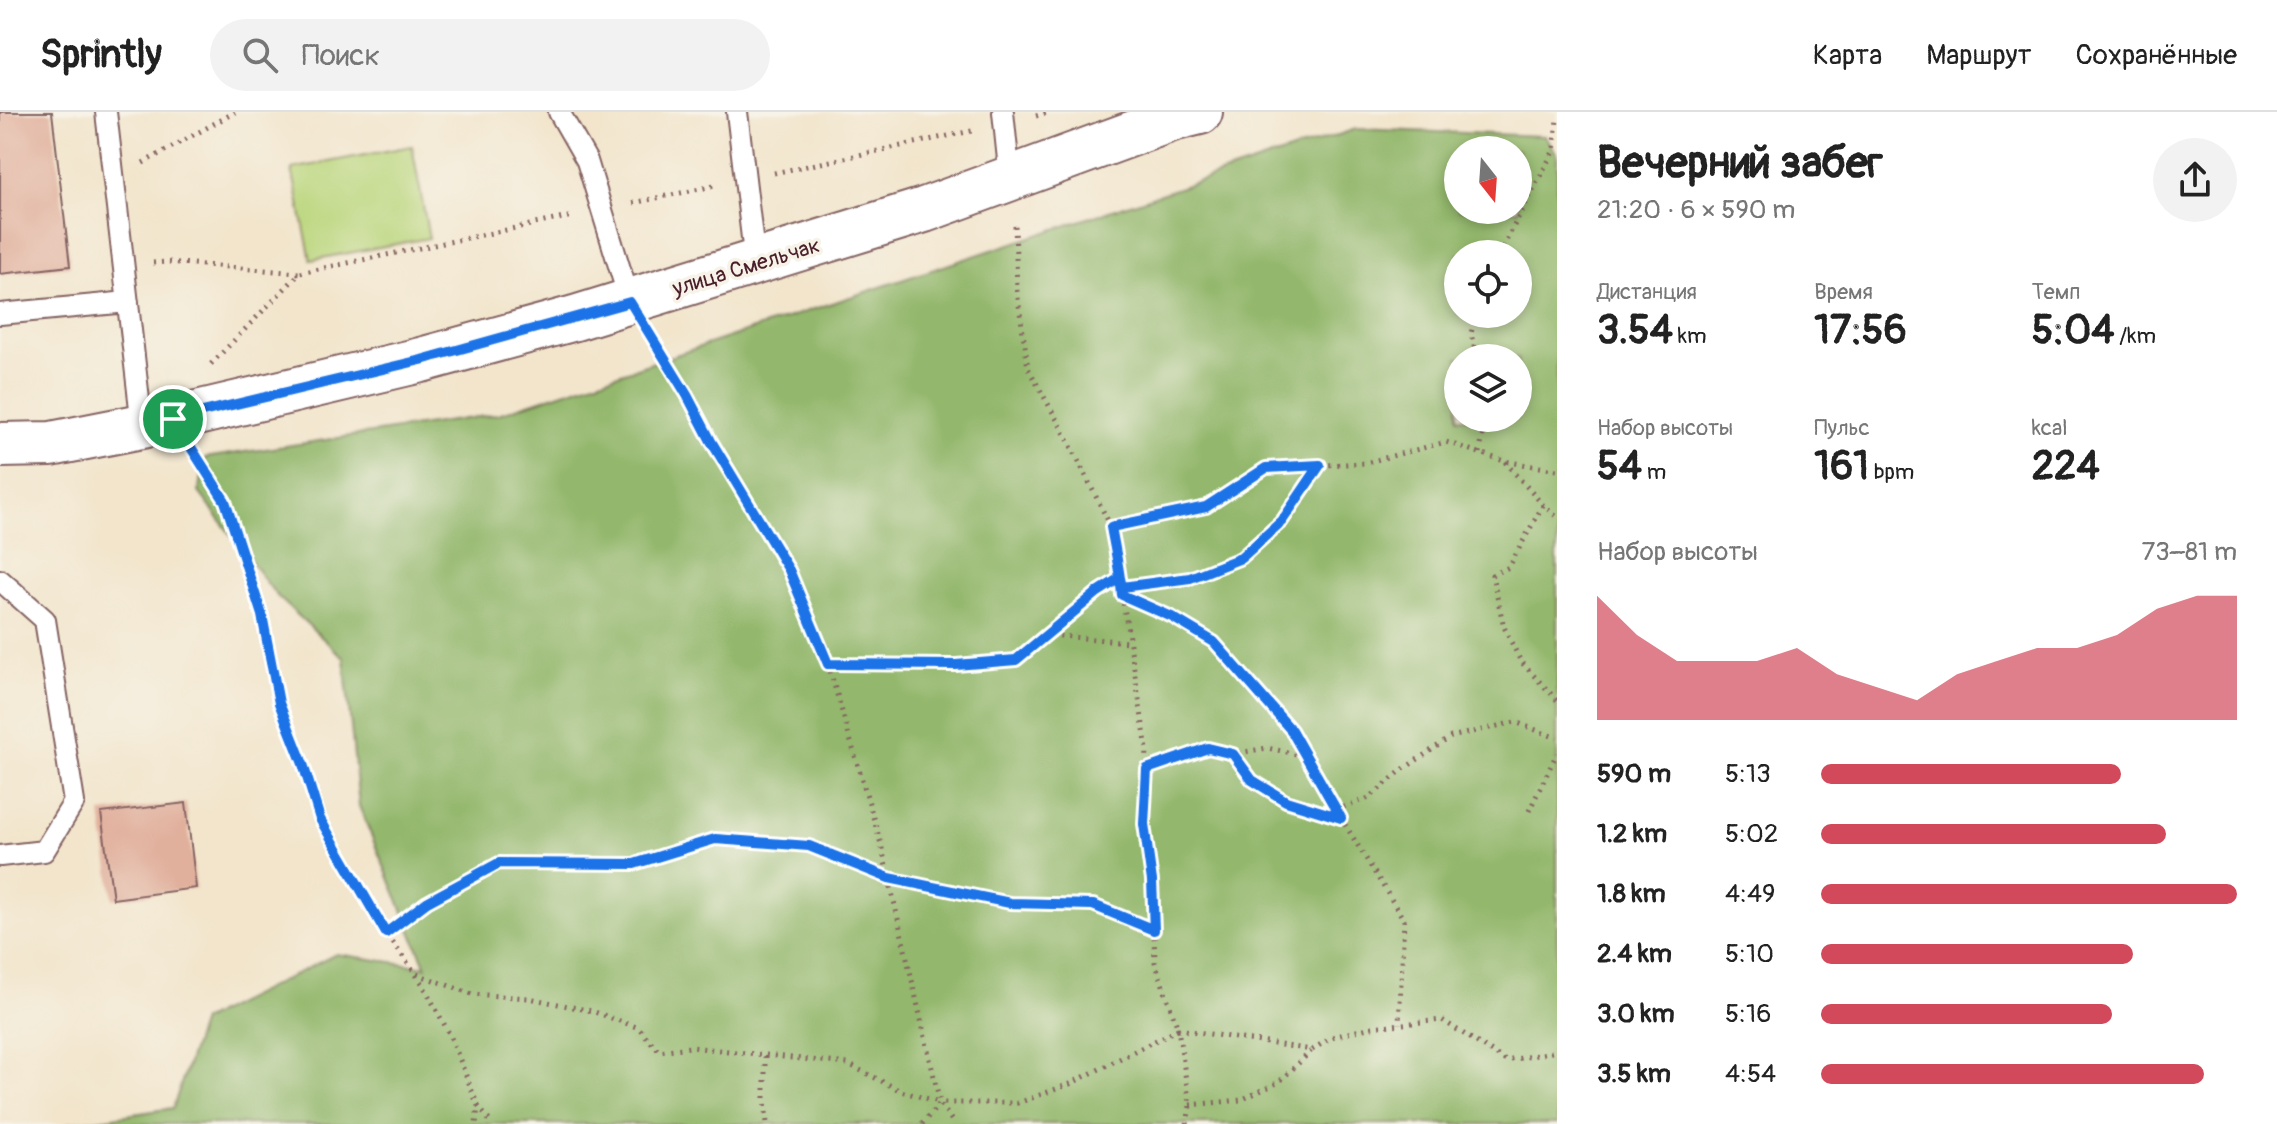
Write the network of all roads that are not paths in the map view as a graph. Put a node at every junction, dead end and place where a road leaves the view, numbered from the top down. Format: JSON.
{"nodes":[{"id":1,"x":106,"y":112,"type":"edge"},
{"id":2,"x":559,"y":112,"type":"edge"},
{"id":3,"x":737,"y":112,"type":"edge"},
{"id":4,"x":1003,"y":112,"type":"edge"},
{"id":5,"x":1200,"y":112,"type":"edge"},
{"id":6,"x":1010,"y":179,"type":"junction"},
{"id":7,"x":755,"y":263,"type":"junction"},
{"id":8,"x":128,"y":302,"type":"junction"},
{"id":9,"x":630,"y":302,"type":"junction"},
{"id":10,"x":0,"y":314,"type":"edge"},
{"id":11,"x":158,"y":422,"type":"junction"},
{"id":12,"x":0,"y":445,"type":"edge"},
{"id":13,"x":0,"y":580,"type":"edge"},
{"id":14,"x":0,"y":856,"type":"edge"}],
"edges":[{"from":1,"to":8,"type":"lane"},
{"from":2,"to":9,"type":"lane"},
{"from":3,"to":7,"type":"lane"},
{"from":4,"to":6,"type":"lane"},
{"from":5,"to":6,"type":"street","name":"улица Смельчак"},
{"from":6,"to":7,"type":"street","name":"улица Смельчак"},
{"from":7,"to":9,"type":"street","name":"улица Смельчак"},
{"from":8,"to":10,"type":"lane"},
{"from":8,"to":11,"type":"lane"},
{"from":9,"to":11,"type":"street","name":"улица Смельчак"},
{"from":11,"to":12,"type":"street","name":"улица Смельчак"},
{"from":13,"to":14,"type":"lane"}]}
